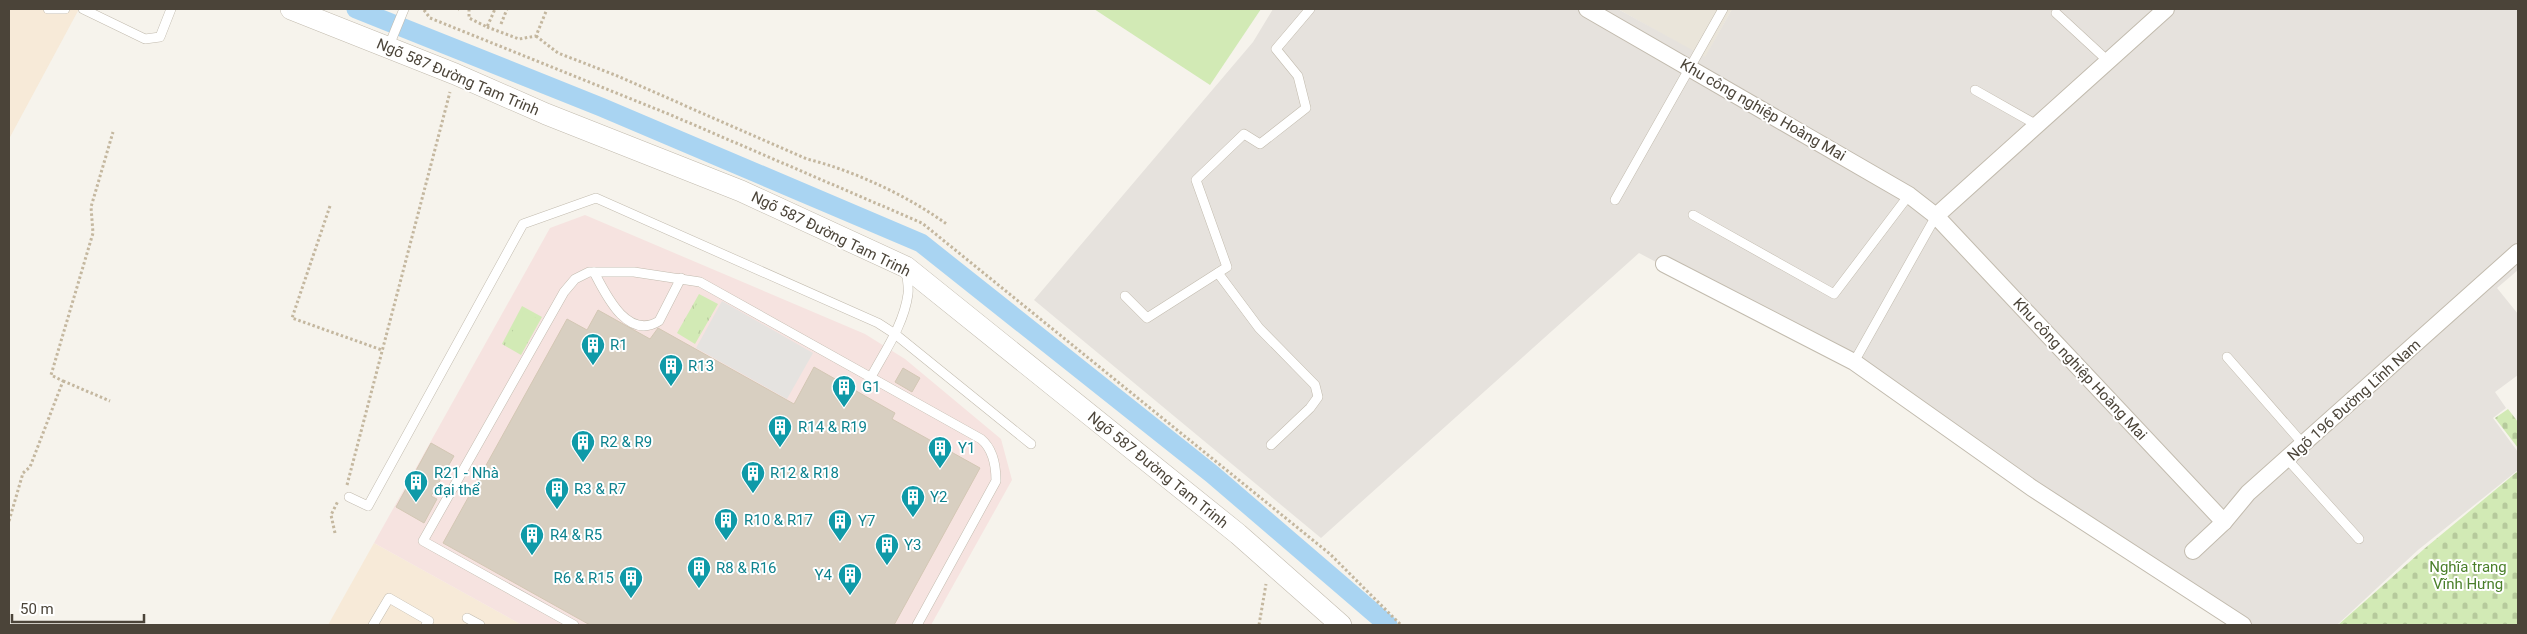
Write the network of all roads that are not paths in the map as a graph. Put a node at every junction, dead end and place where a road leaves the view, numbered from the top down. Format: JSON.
{"nodes":[{"id":1,"x":48,"y":9,"type":"edge"},
{"id":2,"x":65,"y":9,"type":"edge"},
{"id":3,"x":83,"y":9,"type":"edge"},
{"id":4,"x":171,"y":9,"type":"edge"},
{"id":5,"x":291,"y":9,"type":"edge"},
{"id":6,"x":404,"y":9,"type":"edge"},
{"id":7,"x":1310,"y":9,"type":"edge"},
{"id":8,"x":1587,"y":9,"type":"edge"},
{"id":9,"x":1723,"y":9,"type":"edge"},
{"id":10,"x":2166,"y":9,"type":"edge"},
{"id":11,"x":2056,"y":13,"type":"dead end"},
{"id":12,"x":389,"y":45,"type":"junction"},
{"id":13,"x":2108,"y":61,"type":"junction"},
{"id":14,"x":1690,"y":67,"type":"junction"},
{"id":15,"x":1975,"y":90,"type":"dead end"},
{"id":16,"x":2037,"y":125,"type":"junction"},
{"id":17,"x":1909,"y":195,"type":"junction"},
{"id":18,"x":1615,"y":200,"type":"dead end"},
{"id":19,"x":1693,"y":215,"type":"dead end"},
{"id":20,"x":1936,"y":216,"type":"junction"},
{"id":21,"x":2517,"y":258,"type":"edge"},
{"id":22,"x":1664,"y":264,"type":"dead end"},
{"id":23,"x":906,"y":268,"type":"junction"},
{"id":24,"x":594,"y":272,"type":"junction"},
{"id":25,"x":1218,"y":273,"type":"junction"},
{"id":26,"x":681,"y":278,"type":"junction"},
{"id":27,"x":1125,"y":296,"type":"dead end"},
{"id":28,"x":895,"y":334,"type":"junction"},
{"id":29,"x":2227,"y":357,"type":"dead end"},
{"id":30,"x":1854,"y":362,"type":"junction"},
{"id":31,"x":871,"y":377,"type":"junction"},
{"id":32,"x":1032,"y":444,"type":"dead end"},
{"id":33,"x":1271,"y":445,"type":"dead end"},
{"id":34,"x":2304,"y":445,"type":"junction"},
{"id":35,"x":2287,"y":459,"type":"junction"},
{"id":36,"x":347,"y":494,"type":"road end"},
{"id":37,"x":2224,"y":522,"type":"junction"},
{"id":38,"x":2359,"y":539,"type":"dead end"},
{"id":39,"x":2193,"y":551,"type":"dead end"},
{"id":40,"x":467,"y":618,"type":"dead end"},
{"id":41,"x":560,"y":622,"type":"edge"},
{"id":42,"x":372,"y":625,"type":"edge"},
{"id":43,"x":426,"y":625,"type":"edge"},
{"id":44,"x":480,"y":625,"type":"edge"},
{"id":45,"x":574,"y":625,"type":"edge"},
{"id":46,"x":917,"y":625,"type":"edge"},
{"id":47,"x":1341,"y":625,"type":"edge"},
{"id":48,"x":2243,"y":625,"type":"edge"}],
"edges":[{"from":1,"to":2,"type":"lane"},
{"from":3,"to":4,"type":"lane"},
{"from":5,"to":12,"type":"street","name":"Ngõ 587 Đường Tam Trinh"},
{"from":6,"to":12,"type":"lane"},
{"from":7,"to":25,"type":"lane"},
{"from":8,"to":14,"type":"street","name":"Khu công nghiệp Hoàng Mai"},
{"from":9,"to":14,"type":"lane"},
{"from":10,"to":13,"type":"street"},
{"from":11,"to":13,"type":"lane"},
{"from":12,"to":23,"type":"street","name":"Ngõ 587 Đường Tam Trinh"},
{"from":13,"to":16,"type":"street"},
{"from":14,"to":17,"type":"street","name":"Khu công nghiệp Hoàng Mai"},
{"from":14,"to":18,"type":"lane"},
{"from":15,"to":16,"type":"lane"},
{"from":16,"to":20,"type":"street"},
{"from":17,"to":19,"type":"lane"},
{"from":17,"to":20,"type":"street","name":"Khu công nghiệp Hoàng Mai"},
{"from":20,"to":30,"type":"lane"},
{"from":20,"to":37,"type":"street","name":"Khu công nghiệp Hoàng Mai"},
{"from":21,"to":34,"type":"street","name":"Ngõ 196 Đường Lĩnh Nam"},
{"from":22,"to":30,"type":"street"},
{"from":23,"to":28,"type":"lane"},
{"from":23,"to":47,"type":"street","name":"Ngõ 587 Đường Tam Trinh"},
{"from":24,"to":26,"type":"lane"},
{"from":24,"to":26,"type":"lane"},
{"from":24,"to":41,"type":"lane"},
{"from":25,"to":27,"type":"lane"},
{"from":25,"to":33,"type":"lane"},
{"from":26,"to":31,"type":"lane"},
{"from":28,"to":31,"type":"lane"},
{"from":28,"to":32,"type":"lane"},
{"from":28,"to":36,"type":"lane"},
{"from":29,"to":34,"type":"lane"},
{"from":30,"to":48,"type":"street"},
{"from":31,"to":46,"type":"lane"},
{"from":34,"to":35,"type":"street","name":"Ngõ 196 Đường Lĩnh Nam"},
{"from":35,"to":37,"type":"street","name":"Ngõ 196 Đường Lĩnh Nam"},
{"from":35,"to":38,"type":"lane"},
{"from":37,"to":39,"type":"street","name":"Ngõ 196 Đường Lĩnh Nam"},
{"from":40,"to":44,"type":"lane"},
{"from":41,"to":45,"type":"lane"},
{"from":42,"to":43,"type":"lane"}]}
